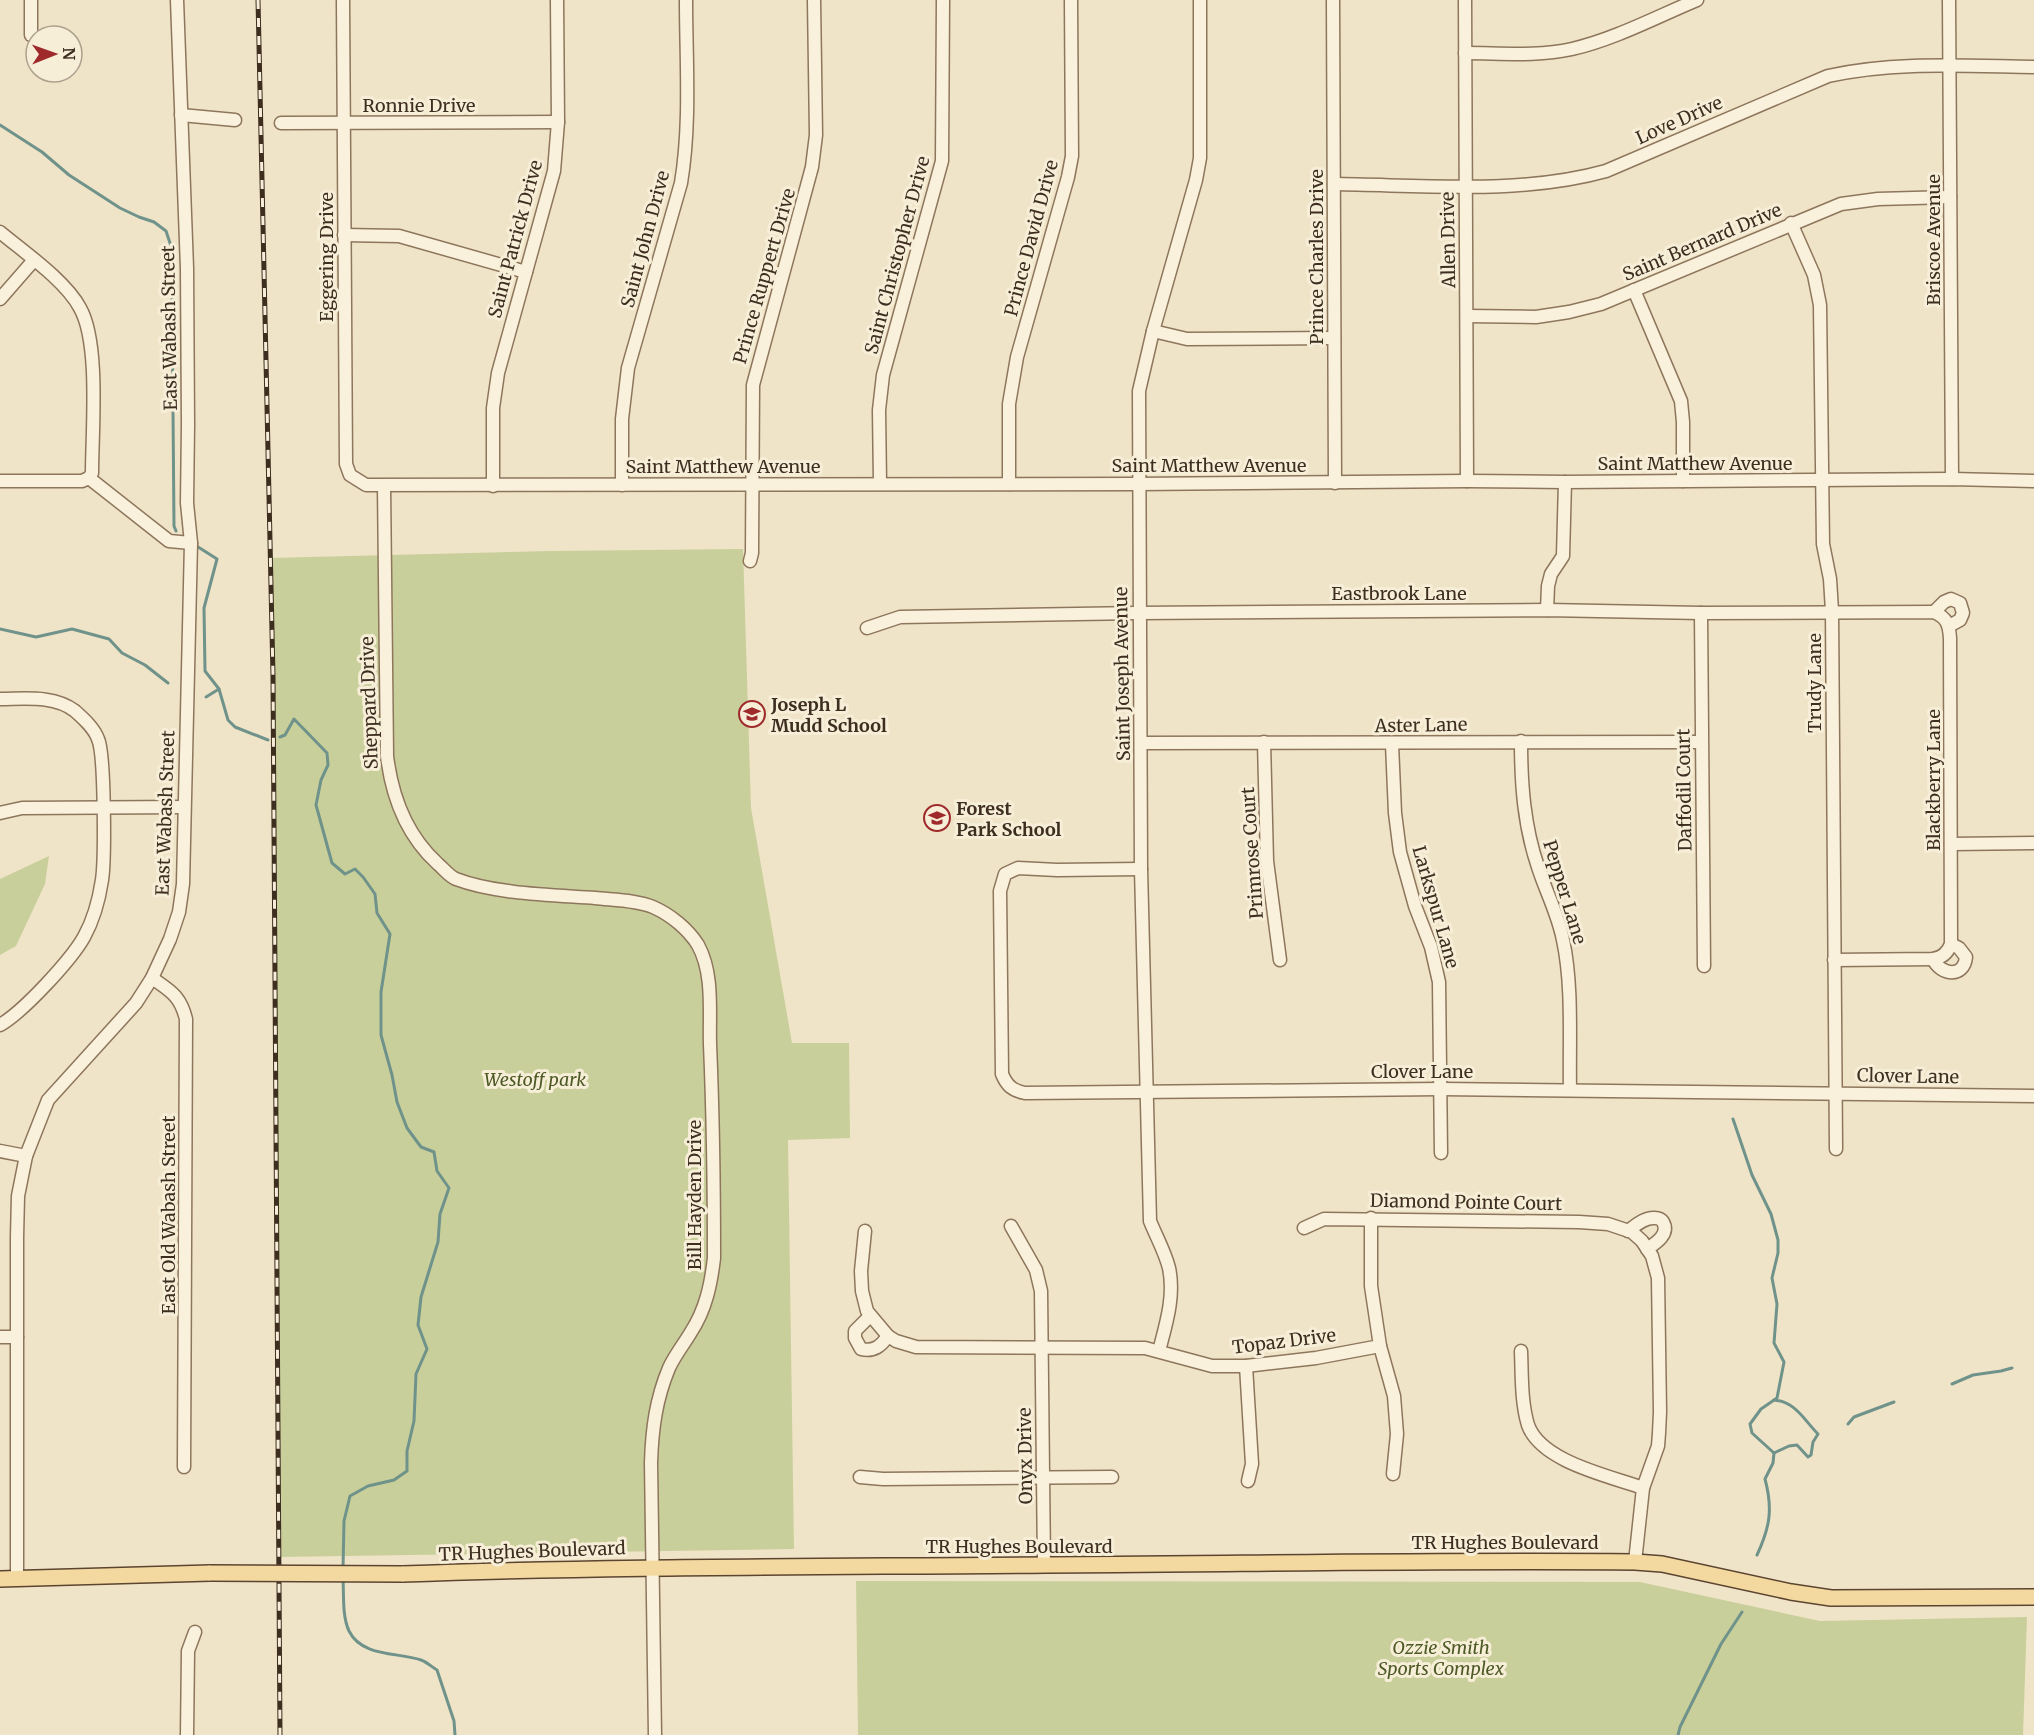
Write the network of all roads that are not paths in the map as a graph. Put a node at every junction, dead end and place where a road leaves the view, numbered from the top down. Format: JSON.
{"nodes":[{"id":1,"x":31,"y":0,"type":"edge"},
{"id":2,"x":177,"y":0,"type":"edge"},
{"id":3,"x":343,"y":0,"type":"edge"},
{"id":4,"x":557,"y":0,"type":"edge"},
{"id":5,"x":686,"y":0,"type":"edge"},
{"id":6,"x":814,"y":0,"type":"edge"},
{"id":7,"x":943,"y":0,"type":"edge"},
{"id":8,"x":1071,"y":0,"type":"edge"},
{"id":9,"x":1200,"y":0,"type":"edge"},
{"id":10,"x":1333,"y":0,"type":"edge"},
{"id":11,"x":1465,"y":0,"type":"edge"},
{"id":12,"x":1697,"y":0,"type":"edge"},
{"id":13,"x":1950,"y":0,"type":"edge"},
{"id":14,"x":31,"y":24,"type":"edge"},
{"id":15,"x":1465,"y":53,"type":"junction"},
{"id":16,"x":1950,"y":66,"type":"junction"},
{"id":17,"x":2034,"y":67,"type":"edge"},
{"id":18,"x":181,"y":115,"type":"junction"},
{"id":19,"x":235,"y":120,"type":"dead end"},
{"id":20,"x":558,"y":122,"type":"junction"},
{"id":21,"x":281,"y":123,"type":"dead end"},
{"id":22,"x":343,"y":123,"type":"junction"},
{"id":23,"x":1334,"y":184,"type":"junction"},
{"id":24,"x":1466,"y":186,"type":"junction"},
{"id":25,"x":1950,"y":196,"type":"junction"},
{"id":26,"x":1791,"y":223,"type":"junction"},
{"id":27,"x":0,"y":232,"type":"edge"},
{"id":28,"x":344,"y":235,"type":"junction"},
{"id":29,"x":34,"y":260,"type":"junction"},
{"id":30,"x":526,"y":272,"type":"junction"},
{"id":31,"x":1634,"y":290,"type":"junction"},
{"id":32,"x":0,"y":299,"type":"edge"},
{"id":33,"x":1467,"y":316,"type":"junction"},
{"id":34,"x":1153,"y":331,"type":"junction"},
{"id":35,"x":1335,"y":338,"type":"junction"},
{"id":36,"x":89,"y":478,"type":"junction"},
{"id":37,"x":1952,"y":479,"type":"junction"},
{"id":38,"x":1822,"y":480,"type":"junction"},
{"id":39,"x":0,"y":481,"type":"edge"},
{"id":40,"x":1467,"y":481,"type":"junction"},
{"id":41,"x":1683,"y":481,"type":"junction"},
{"id":42,"x":2034,"y":481,"type":"edge"},
{"id":43,"x":1565,"y":482,"type":"junction"},
{"id":44,"x":880,"y":483,"type":"junction"},
{"id":45,"x":1335,"y":483,"type":"junction"},
{"id":46,"x":751,"y":484,"type":"junction"},
{"id":47,"x":1009,"y":484,"type":"junction"},
{"id":48,"x":1138,"y":484,"type":"junction"},
{"id":49,"x":622,"y":485,"type":"junction"},
{"id":50,"x":384,"y":486,"type":"junction"},
{"id":51,"x":493,"y":486,"type":"junction"},
{"id":52,"x":191,"y":543,"type":"junction"},
{"id":53,"x":750,"y":561,"type":"dead end"},
{"id":54,"x":1546,"y":610,"type":"junction"},
{"id":55,"x":1832,"y":611,"type":"junction"},
{"id":56,"x":1701,"y":612,"type":"junction"},
{"id":57,"x":1138,"y":613,"type":"junction"},
{"id":58,"x":1942,"y":619,"type":"joint"},
{"id":59,"x":867,"y":628,"type":"dead end"},
{"id":60,"x":0,"y":699,"type":"edge"},
{"id":61,"x":1521,"y":741,"type":"junction"},
{"id":62,"x":1264,"y":742,"type":"junction"},
{"id":63,"x":1701,"y":742,"type":"junction"},
{"id":64,"x":1141,"y":743,"type":"junction"},
{"id":65,"x":1392,"y":744,"type":"junction"},
{"id":66,"x":184,"y":807,"type":"junction"},
{"id":67,"x":103,"y":808,"type":"junction"},
{"id":68,"x":0,"y":813,"type":"edge"},
{"id":69,"x":2034,"y":843,"type":"edge"},
{"id":70,"x":1951,"y":844,"type":"junction"},
{"id":71,"x":1141,"y":869,"type":"junction"},
{"id":72,"x":652,"y":906,"type":"joint"},
{"id":73,"x":1949,"y":948,"type":"junction"},
{"id":74,"x":1933,"y":959,"type":"junction"},
{"id":75,"x":1280,"y":960,"type":"dead end"},
{"id":76,"x":1834,"y":960,"type":"junction"},
{"id":77,"x":1704,"y":966,"type":"dead end"},
{"id":78,"x":152,"y":978,"type":"junction"},
{"id":79,"x":0,"y":1025,"type":"edge"},
{"id":80,"x":1441,"y":1089,"type":"junction"},
{"id":81,"x":1570,"y":1090,"type":"junction"},
{"id":82,"x":1145,"y":1092,"type":"junction"},
{"id":83,"x":1836,"y":1094,"type":"junction"},
{"id":84,"x":2034,"y":1096,"type":"edge"},
{"id":85,"x":1836,"y":1149,"type":"dead end"},
{"id":86,"x":0,"y":1151,"type":"edge"},
{"id":87,"x":1441,"y":1153,"type":"dead end"},
{"id":88,"x":26,"y":1156,"type":"junction"},
{"id":89,"x":1371,"y":1218,"type":"junction"},
{"id":90,"x":1011,"y":1226,"type":"dead end"},
{"id":91,"x":1304,"y":1228,"type":"dead end"},
{"id":92,"x":865,"y":1231,"type":"dead end"},
{"id":93,"x":1628,"y":1231,"type":"junction"},
{"id":94,"x":1647,"y":1249,"type":"junction"},
{"id":95,"x":870,"y":1316,"type":"junction"},
{"id":96,"x":888,"y":1336,"type":"junction"},
{"id":97,"x":0,"y":1337,"type":"edge"},
{"id":98,"x":16,"y":1337,"type":"junction"},
{"id":99,"x":1380,"y":1346,"type":"junction"},
{"id":100,"x":1041,"y":1347,"type":"junction"},
{"id":101,"x":1159,"y":1351,"type":"junction"},
{"id":102,"x":1521,"y":1351,"type":"dead end"},
{"id":103,"x":1246,"y":1366,"type":"junction"},
{"id":104,"x":184,"y":1467,"type":"dead end"},
{"id":105,"x":1394,"y":1474,"type":"dead end"},
{"id":106,"x":860,"y":1477,"type":"dead end"},
{"id":107,"x":1112,"y":1477,"type":"dead end"},
{"id":108,"x":1043,"y":1478,"type":"junction"},
{"id":109,"x":1248,"y":1482,"type":"dead end"},
{"id":110,"x":1643,"y":1488,"type":"junction"},
{"id":111,"x":1635,"y":1562,"type":"junction"},
{"id":112,"x":653,"y":1566,"type":"junction"},
{"id":113,"x":1044,"y":1566,"type":"junction"},
{"id":114,"x":17,"y":1578,"type":"junction"},
{"id":115,"x":0,"y":1579,"type":"edge"},
{"id":116,"x":2034,"y":1597,"type":"edge"},
{"id":117,"x":195,"y":1632,"type":"dead end"},
{"id":118,"x":187,"y":1735,"type":"edge"},
{"id":119,"x":656,"y":1735,"type":"edge"}],
"edges":[{"from":1,"to":14,"type":"street"},
{"from":2,"to":18,"type":"street","name":"East Wabash Street"},
{"from":3,"to":22,"type":"street","name":"Eggering Drive"},
{"from":4,"to":20,"type":"street","name":"Saint Patrick Drive"},
{"from":5,"to":49,"type":"street","name":"Saint John Drive"},
{"from":6,"to":46,"type":"street","name":"Prince Ruppert Drive"},
{"from":7,"to":44,"type":"street","name":"Saint Christopher Drive"},
{"from":8,"to":47,"type":"street","name":"Prince David Drive"},
{"from":9,"to":34,"type":"street","name":"Saint Joseph Avenue"},
{"from":10,"to":23,"type":"street","name":"Prince Charles Drive"},
{"from":11,"to":15,"type":"street","name":"Allen Drive"},
{"from":12,"to":15,"type":"street"},
{"from":13,"to":16,"type":"street","name":"Briscoe Avenue"},
{"from":15,"to":24,"type":"street","name":"Allen Drive"},
{"from":16,"to":17,"type":"street","name":"Love Drive"},
{"from":16,"to":24,"type":"street","name":"Love Drive"},
{"from":16,"to":25,"type":"street","name":"Briscoe Avenue"},
{"from":18,"to":19,"type":"street"},
{"from":18,"to":52,"type":"street","name":"East Wabash Street"},
{"from":20,"to":22,"type":"street","name":"Ronnie Drive"},
{"from":20,"to":30,"type":"street","name":"Saint Patrick Drive"},
{"from":21,"to":22,"type":"street","name":"Ronnie Drive"},
{"from":22,"to":28,"type":"street","name":"Eggering Drive"},
{"from":23,"to":24,"type":"street","name":"Love Drive"},
{"from":23,"to":35,"type":"street","name":"Prince Charles Drive"},
{"from":24,"to":33,"type":"street","name":"Allen Drive"},
{"from":25,"to":26,"type":"street","name":"Saint Bernard Drive"},
{"from":25,"to":37,"type":"street","name":"Briscoe Avenue"},
{"from":26,"to":31,"type":"street","name":"Saint Bernard Drive"},
{"from":26,"to":38,"type":"street","name":"Trudy Lane"},
{"from":27,"to":29,"type":"street"},
{"from":28,"to":30,"type":"street"},
{"from":28,"to":50,"type":"street","name":"Eggering Drive"},
{"from":29,"to":32,"type":"street"},
{"from":29,"to":36,"type":"street"},
{"from":30,"to":51,"type":"street","name":"Saint Patrick Drive"},
{"from":31,"to":33,"type":"street","name":"Saint Bernard Drive"},
{"from":31,"to":41,"type":"street"},
{"from":33,"to":40,"type":"street","name":"Allen Drive"},
{"from":34,"to":35,"type":"street"},
{"from":34,"to":48,"type":"street","name":"Saint Joseph Avenue"},
{"from":35,"to":45,"type":"street","name":"Prince Charles Drive"},
{"from":36,"to":39,"type":"street"},
{"from":36,"to":52,"type":"street"},
{"from":37,"to":38,"type":"street","name":"Saint Matthew Avenue"},
{"from":37,"to":42,"type":"street","name":"Saint Matthew Avenue"},
{"from":38,"to":41,"type":"street","name":"Saint Matthew Avenue"},
{"from":38,"to":55,"type":"street","name":"Trudy Lane"},
{"from":40,"to":43,"type":"street","name":"Saint Matthew Avenue"},
{"from":40,"to":45,"type":"street","name":"Saint Matthew Avenue"},
{"from":41,"to":43,"type":"street","name":"Saint Matthew Avenue"},
{"from":43,"to":54,"type":"street"},
{"from":44,"to":46,"type":"street","name":"Saint Matthew Avenue"},
{"from":44,"to":47,"type":"street","name":"Saint Matthew Avenue"},
{"from":45,"to":48,"type":"street","name":"Saint Matthew Avenue"},
{"from":46,"to":49,"type":"street","name":"Saint Matthew Avenue"},
{"from":46,"to":53,"type":"street","name":"Prince Ruppert Drive"},
{"from":47,"to":48,"type":"street","name":"Saint Matthew Avenue"},
{"from":48,"to":57,"type":"street","name":"Saint Joseph Avenue"},
{"from":49,"to":51,"type":"street","name":"Saint Matthew Avenue"},
{"from":50,"to":51,"type":"street","name":"Saint Matthew Avenue"},
{"from":50,"to":72,"type":"street","name":"Sheppard Drive"},
{"from":52,"to":66,"type":"street","name":"East Wabash Street"},
{"from":54,"to":56,"type":"street","name":"Eastbrook Lane"},
{"from":54,"to":57,"type":"street","name":"Eastbrook Lane"},
{"from":55,"to":56,"type":"street","name":"Eastbrook Lane"},
{"from":55,"to":58,"type":"street","name":"Eastbrook Lane"},
{"from":55,"to":76,"type":"street","name":"Trudy Lane"},
{"from":56,"to":63,"type":"street","name":"Daffodil Court"},
{"from":57,"to":59,"type":"street","name":"Eastbrook Lane"},
{"from":57,"to":64,"type":"street","name":"Saint Joseph Avenue"},
{"from":58,"to":70,"type":"street","name":"Blackberry Lane"},
{"from":60,"to":67,"type":"street"},
{"from":61,"to":63,"type":"street","name":"Aster Lane"},
{"from":61,"to":65,"type":"street","name":"Aster Lane"},
{"from":61,"to":81,"type":"street","name":"Pepper Lane"},
{"from":62,"to":64,"type":"street","name":"Aster Lane"},
{"from":62,"to":65,"type":"street","name":"Aster Lane"},
{"from":62,"to":75,"type":"street","name":"Primrose Court"},
{"from":63,"to":77,"type":"street","name":"Daffodil Court"},
{"from":64,"to":71,"type":"street","name":"Saint Joseph Avenue"},
{"from":65,"to":80,"type":"street","name":"Larkspur Lane"},
{"from":66,"to":67,"type":"street"},
{"from":66,"to":78,"type":"street","name":"East Wabash Street"},
{"from":67,"to":68,"type":"street"},
{"from":67,"to":79,"type":"street"},
{"from":69,"to":70,"type":"street"},
{"from":70,"to":73,"type":"street","name":"Blackberry Lane"},
{"from":71,"to":82,"type":"street","name":"Saint Joseph Avenue"},
{"from":71,"to":82,"type":"street","name":"Clover Lane"},
{"from":72,"to":112,"type":"street","name":"Bill Hayden Drive"},
{"from":73,"to":74,"type":"street"},
{"from":73,"to":74,"type":"street","name":"Blackberry Lane"},
{"from":74,"to":76,"type":"street"},
{"from":76,"to":83,"type":"street","name":"Trudy Lane"},
{"from":78,"to":88,"type":"street","name":"East Wabash Street"},
{"from":78,"to":104,"type":"street","name":"East Old Wabash Street"},
{"from":80,"to":81,"type":"street","name":"Clover Lane"},
{"from":80,"to":82,"type":"street","name":"Clover Lane"},
{"from":80,"to":87,"type":"street","name":"Larkspur Lane"},
{"from":81,"to":83,"type":"street","name":"Clover Lane"},
{"from":82,"to":101,"type":"street","name":"Saint Joseph Avenue"},
{"from":83,"to":84,"type":"street","name":"Clover Lane"},
{"from":83,"to":85,"type":"street","name":"Trudy Lane"},
{"from":86,"to":88,"type":"street"},
{"from":88,"to":98,"type":"street","name":"East Wabash Street"},
{"from":89,"to":91,"type":"street","name":"Diamond Pointe Court"},
{"from":89,"to":93,"type":"street","name":"Diamond Pointe Court"},
{"from":89,"to":99,"type":"street"},
{"from":90,"to":100,"type":"street","name":"Onyx Drive"},
{"from":92,"to":95,"type":"street","name":"Topaz Drive"},
{"from":93,"to":94,"type":"street","name":"Diamond Pointe Court"},
{"from":93,"to":94,"type":"street"},
{"from":94,"to":110,"type":"street","name":"Diamond Pointe Court"},
{"from":95,"to":96,"type":"street","name":"Topaz Drive"},
{"from":95,"to":96,"type":"street"},
{"from":96,"to":100,"type":"street","name":"Topaz Drive"},
{"from":97,"to":98,"type":"street"},
{"from":98,"to":114,"type":"street","name":"East Wabash Street"},
{"from":99,"to":103,"type":"street","name":"Topaz Drive"},
{"from":99,"to":105,"type":"street"},
{"from":100,"to":101,"type":"street","name":"Topaz Drive"},
{"from":100,"to":108,"type":"street","name":"Onyx Drive"},
{"from":101,"to":103,"type":"street","name":"Topaz Drive"},
{"from":102,"to":110,"type":"street"},
{"from":103,"to":109,"type":"street"},
{"from":106,"to":108,"type":"street"},
{"from":107,"to":108,"type":"street"},
{"from":108,"to":113,"type":"street","name":"Onyx Drive"},
{"from":110,"to":111,"type":"street","name":"Diamond Pointe Court"},
{"from":111,"to":113,"type":"main road","name":"TR Hughes Boulevard"},
{"from":111,"to":116,"type":"main road","name":"TR Hughes Boulevard"},
{"from":112,"to":113,"type":"main road","name":"TR Hughes Boulevard"},
{"from":112,"to":114,"type":"main road","name":"TR Hughes Boulevard","bridge":true},
{"from":112,"to":119,"type":"street","name":"Bill Hayden Drive"},
{"from":114,"to":115,"type":"main road","name":"TR Hughes Boulevard"},
{"from":117,"to":118,"type":"street"}]}
